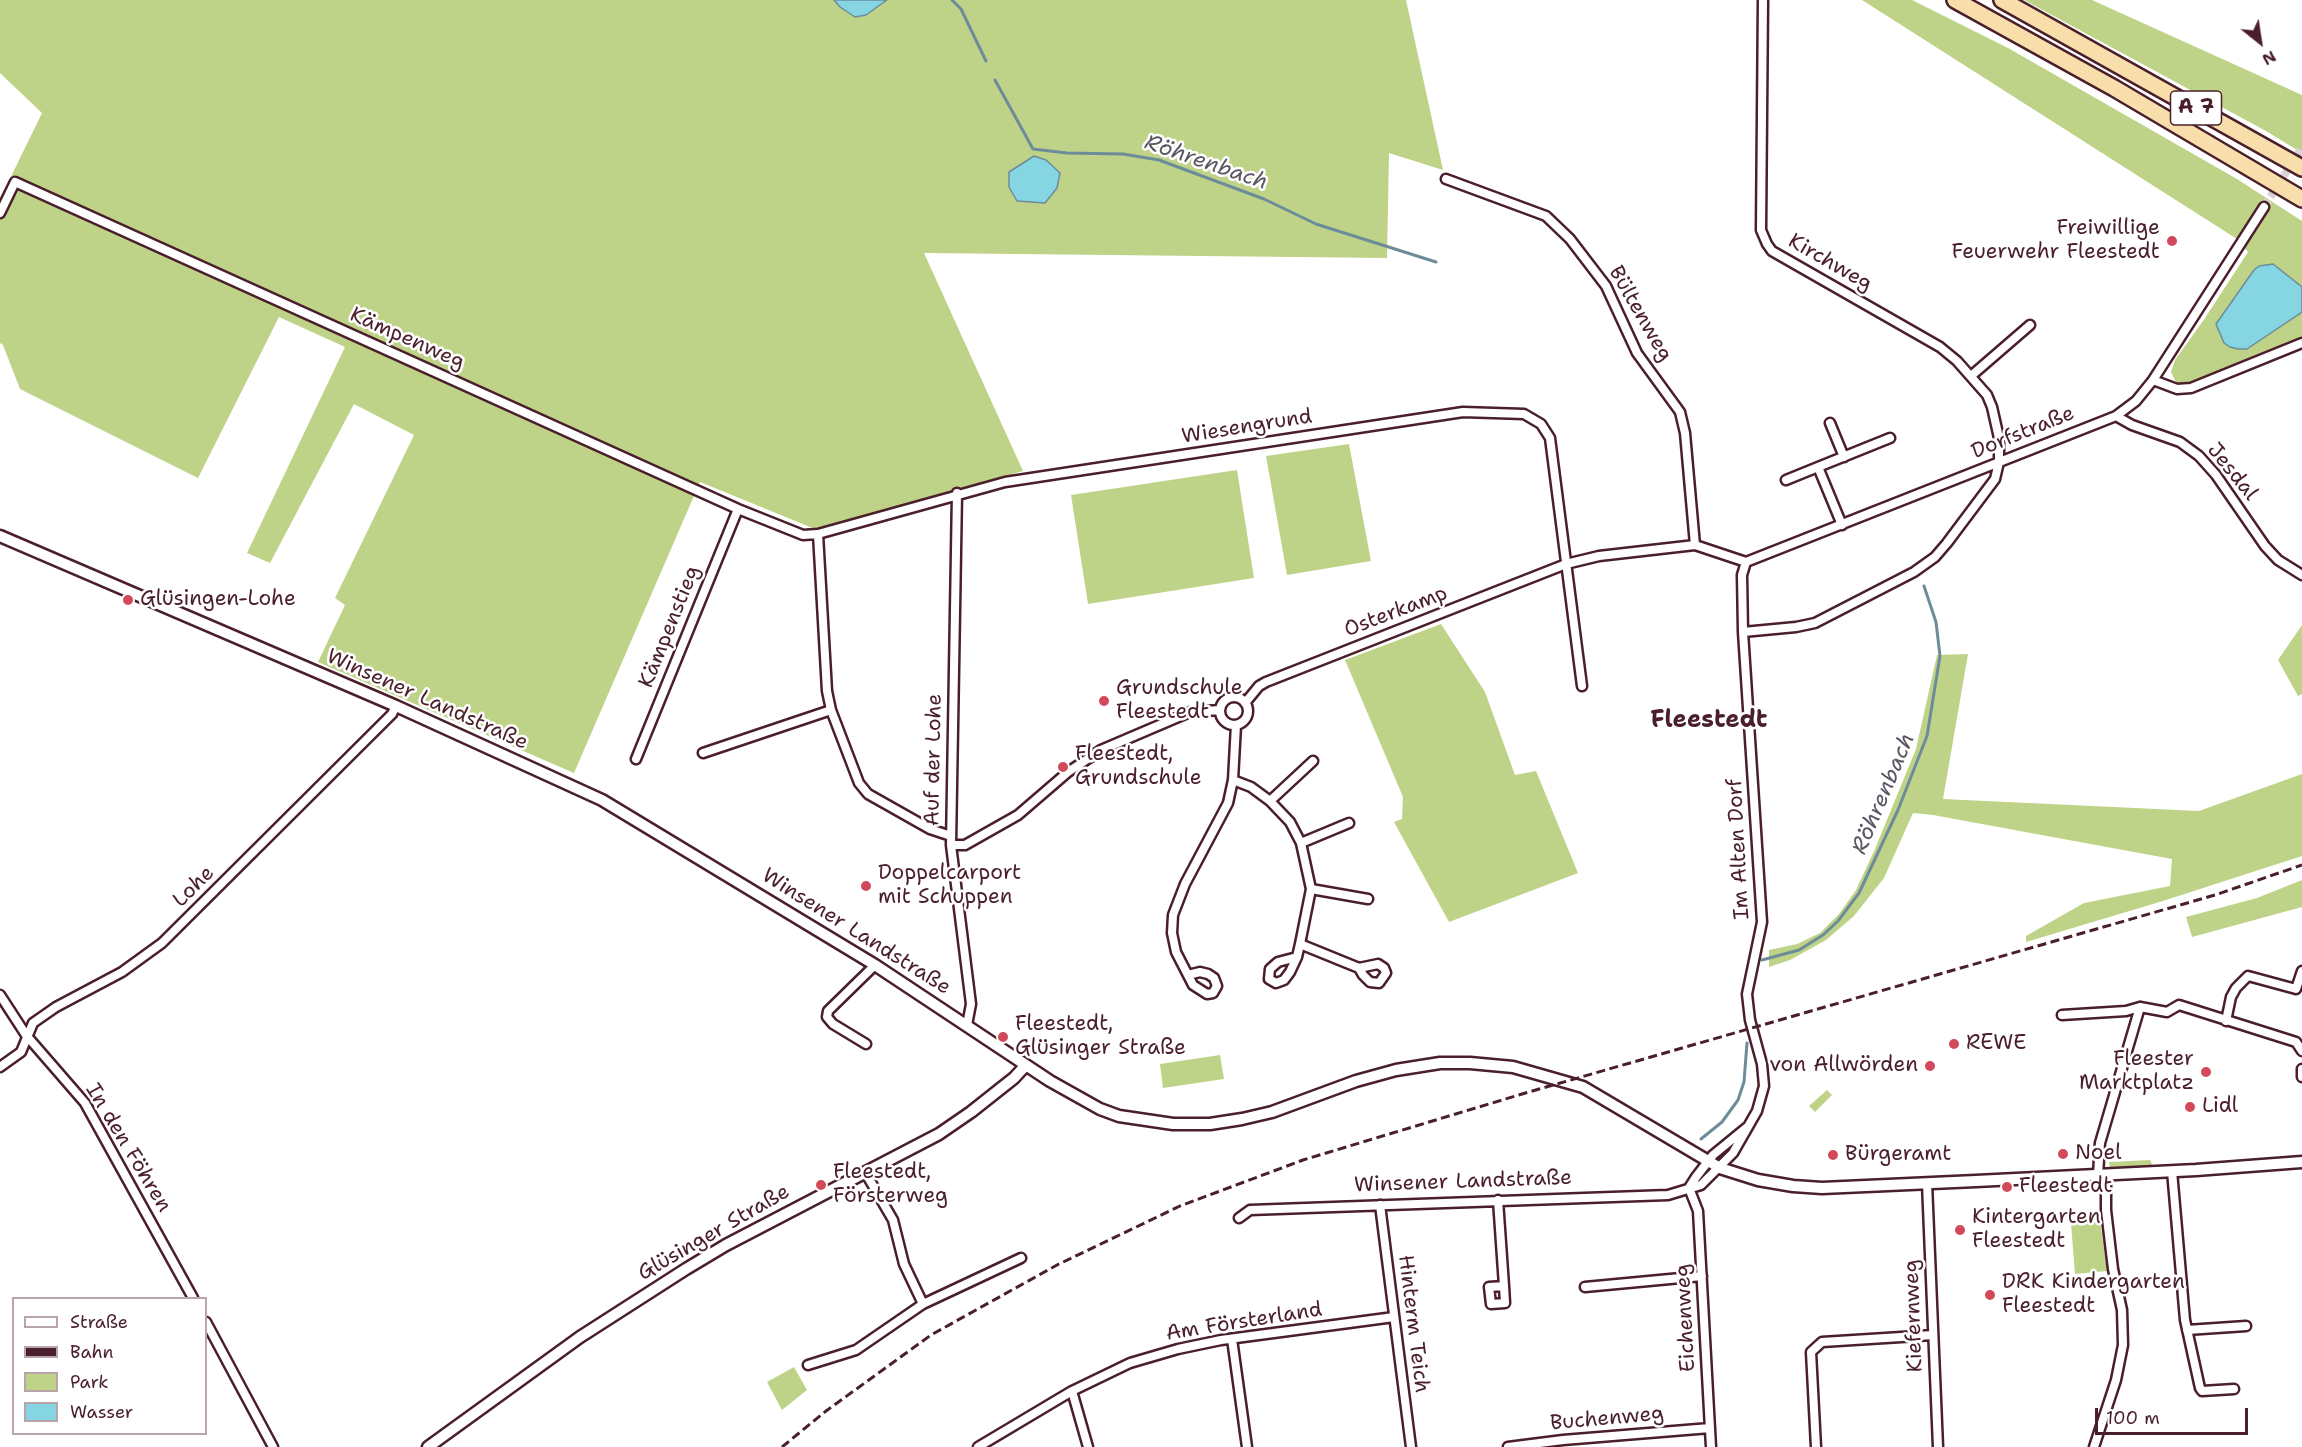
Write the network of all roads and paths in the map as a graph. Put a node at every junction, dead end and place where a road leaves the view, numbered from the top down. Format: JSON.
{"nodes":[{"id":1,"x":1763,"y":0,"type":"edge"},
{"id":2,"x":1955,"y":0,"type":"edge"},
{"id":3,"x":2002,"y":0,"type":"edge"},
{"id":4,"x":2302,"y":168,"type":"edge"},
{"id":5,"x":1446,"y":179,"type":"dead end"},
{"id":6,"x":2302,"y":199,"type":"edge"},
{"id":7,"x":2264,"y":207,"type":"tunnel mouth"},
{"id":8,"x":0,"y":213,"type":"edge"},
{"id":9,"x":2030,"y":325,"type":"dead end"},
{"id":10,"x":2302,"y":343,"type":"edge"},
{"id":11,"x":1971,"y":376,"type":"junction"},
{"id":12,"x":2153,"y":381,"type":"junction"},
{"id":13,"x":2115,"y":416,"type":"junction"},
{"id":14,"x":1830,"y":423,"type":"dead end"},
{"id":15,"x":1890,"y":438,"type":"dead end"},
{"id":16,"x":1844,"y":457,"type":"junction"},
{"id":17,"x":2000,"y":462,"type":"junction"},
{"id":18,"x":1818,"y":467,"type":"junction"},
{"id":19,"x":1786,"y":480,"type":"dead end"},
{"id":20,"x":957,"y":493,"type":"junction"},
{"id":21,"x":738,"y":508,"type":"junction"},
{"id":22,"x":1842,"y":525,"type":"junction"},
{"id":23,"x":818,"y":534,"type":"junction"},
{"id":24,"x":0,"y":536,"type":"edge"},
{"id":25,"x":1695,"y":545,"type":"junction"},
{"id":26,"x":1746,"y":562,"type":"junction"},
{"id":27,"x":1566,"y":564,"type":"junction"},
{"id":28,"x":2302,"y":575,"type":"edge"},
{"id":29,"x":1743,"y":632,"type":"junction"},
{"id":30,"x":1582,"y":686,"type":"dead end"},
{"id":31,"x":1245,"y":703,"type":"junction"},
{"id":32,"x":396,"y":706,"type":"junction"},
{"id":33,"x":831,"y":710,"type":"junction"},
{"id":34,"x":1220,"y":711,"type":"junction"},
{"id":35,"x":1236,"y":725,"type":"junction"},
{"id":36,"x":703,"y":753,"type":"dead end"},
{"id":37,"x":636,"y":759,"type":"dead end"},
{"id":38,"x":1313,"y":761,"type":"dead end"},
{"id":39,"x":1233,"y":780,"type":"junction"},
{"id":40,"x":1270,"y":801,"type":"junction"},
{"id":41,"x":1349,"y":823,"type":"dead end"},
{"id":42,"x":951,"y":841,"type":"junction"},
{"id":43,"x":1301,"y":843,"type":"junction"},
{"id":44,"x":1311,"y":889,"type":"junction"},
{"id":45,"x":1368,"y":899,"type":"dead end"},
{"id":46,"x":1300,"y":944,"type":"junction"},
{"id":47,"x":1297,"y":957,"type":"dead end"},
{"id":48,"x":875,"y":965,"type":"junction"},
{"id":49,"x":1359,"y":968,"type":"dead end"},
{"id":50,"x":2302,"y":971,"type":"edge"},
{"id":51,"x":1188,"y":975,"type":"dead end"},
{"id":52,"x":0,"y":995,"type":"edge"},
{"id":53,"x":2140,"y":1007,"type":"junction"},
{"id":54,"x":2062,"y":1015,"type":"dead end"},
{"id":55,"x":2226,"y":1021,"type":"junction"},
{"id":56,"x":967,"y":1025,"type":"junction"},
{"id":57,"x":26,"y":1035,"type":"junction"},
{"id":58,"x":866,"y":1044,"type":"dead end"},
{"id":59,"x":2302,"y":1051,"type":"edge"},
{"id":60,"x":1026,"y":1065,"type":"junction"},
{"id":61,"x":0,"y":1067,"type":"edge"},
{"id":62,"x":2302,"y":1069,"type":"edge"},
{"id":63,"x":2302,"y":1077,"type":"edge"},
{"id":64,"x":1746,"y":1128,"type":"junction"},
{"id":65,"x":1708,"y":1161,"type":"junction"},
{"id":66,"x":2302,"y":1161,"type":"edge"},
{"id":67,"x":1720,"y":1168,"type":"junction"},
{"id":68,"x":2172,"y":1171,"type":"junction"},
{"id":69,"x":865,"y":1172,"type":"junction"},
{"id":70,"x":2102,"y":1175,"type":"junction"},
{"id":71,"x":1927,"y":1183,"type":"junction"},
{"id":72,"x":1689,"y":1188,"type":"junction"},
{"id":73,"x":1498,"y":1200,"type":"junction"},
{"id":74,"x":1380,"y":1205,"type":"junction"},
{"id":75,"x":1239,"y":1218,"type":"dead end"},
{"id":76,"x":1021,"y":1258,"type":"dead end"},
{"id":77,"x":1702,"y":1276,"type":"junction"},
{"id":78,"x":1504,"y":1286,"type":"dead end"},
{"id":79,"x":1585,"y":1287,"type":"dead end"},
{"id":80,"x":192,"y":1297,"type":"edge"},
{"id":81,"x":923,"y":1304,"type":"junction"},
{"id":82,"x":1394,"y":1317,"type":"junction"},
{"id":83,"x":207,"y":1324,"type":"edge"},
{"id":84,"x":2246,"y":1326,"type":"dead end"},
{"id":85,"x":2187,"y":1330,"type":"junction"},
{"id":86,"x":1933,"y":1335,"type":"junction"},
{"id":87,"x":1232,"y":1339,"type":"junction"},
{"id":88,"x":807,"y":1365,"type":"dead end"},
{"id":89,"x":2234,"y":1389,"type":"dead end"},
{"id":90,"x":1072,"y":1391,"type":"junction"},
{"id":91,"x":1710,"y":1428,"type":"junction"},
{"id":92,"x":273,"y":1447,"type":"edge"},
{"id":93,"x":428,"y":1447,"type":"edge"},
{"id":94,"x":978,"y":1447,"type":"edge"},
{"id":95,"x":1088,"y":1447,"type":"edge"},
{"id":96,"x":1246,"y":1447,"type":"edge"},
{"id":97,"x":1411,"y":1447,"type":"edge"},
{"id":98,"x":1508,"y":1447,"type":"edge"},
{"id":99,"x":1712,"y":1447,"type":"edge"},
{"id":100,"x":1816,"y":1447,"type":"edge"},
{"id":101,"x":1938,"y":1447,"type":"edge"},
{"id":102,"x":2094,"y":1447,"type":"edge"}],
"edges":[{"from":1,"to":11,"type":"street","name":"Kirchweg"},
{"from":2,"to":6,"type":"highway","number":"A 7"},
{"from":3,"to":4,"type":"highway","number":"A 7"},
{"from":5,"to":25,"type":"street","name":"Bültenweg"},
{"from":7,"to":12,"type":"street","name":"Dorfstraße"},
{"from":8,"to":21,"type":"street","name":"Kämpenweg"},
{"from":9,"to":11,"type":"street"},
{"from":10,"to":12,"type":"street"},
{"from":11,"to":17,"type":"street","name":"Kirchweg"},
{"from":12,"to":13,"type":"street","name":"Dorfstraße"},
{"from":13,"to":17,"type":"street","name":"Dorfstraße"},
{"from":13,"to":28,"type":"street","name":"Jesdal"},
{"from":14,"to":16,"type":"street"},
{"from":15,"to":16,"type":"street"},
{"from":16,"to":18,"type":"street"},
{"from":17,"to":22,"type":"street","name":"Dorfstraße"},
{"from":17,"to":29,"type":"street"},
{"from":18,"to":19,"type":"street"},
{"from":18,"to":22,"type":"street"},
{"from":20,"to":23,"type":"street","name":"Wiesengrund"},
{"from":20,"to":27,"type":"street","name":"Wiesengrund"},
{"from":20,"to":42,"type":"street","name":"Auf der Lohe"},
{"from":21,"to":23,"type":"street","name":"Kämpenweg"},
{"from":21,"to":37,"type":"street","name":"Kämpenstieg"},
{"from":22,"to":26,"type":"street","name":"Dorfstraße"},
{"from":23,"to":33,"type":"street"},
{"from":24,"to":32,"type":"street","name":"Winsener Landstraße"},
{"from":25,"to":26,"type":"street","name":"Osterkamp"},
{"from":25,"to":27,"type":"street","name":"Osterkamp"},
{"from":26,"to":29,"type":"street","name":"Im Alten Dorf"},
{"from":27,"to":30,"type":"street"},
{"from":27,"to":31,"type":"street","name":"Osterkamp"},
{"from":29,"to":64,"type":"street","name":"Im Alten Dorf"},
{"from":31,"to":34,"type":"street"},
{"from":31,"to":35,"type":"street","name":"Osterkamp"},
{"from":32,"to":48,"type":"street","name":"Winsener Landstraße"},
{"from":32,"to":57,"type":"street","name":"Lohe"},
{"from":33,"to":36,"type":"street"},
{"from":33,"to":42,"type":"street"},
{"from":34,"to":35,"type":"street"},
{"from":34,"to":42,"type":"street"},
{"from":35,"to":39,"type":"street"},
{"from":38,"to":40,"type":"street"},
{"from":39,"to":40,"type":"street"},
{"from":39,"to":51,"type":"street"},
{"from":40,"to":43,"type":"street"},
{"from":41,"to":43,"type":"street"},
{"from":42,"to":56,"type":"street","name":"Auf der Lohe"},
{"from":43,"to":44,"type":"street"},
{"from":44,"to":45,"type":"street"},
{"from":44,"to":46,"type":"street"},
{"from":46,"to":47,"type":"street"},
{"from":46,"to":49,"type":"street"},
{"from":48,"to":56,"type":"street","name":"Winsener Landstraße"},
{"from":48,"to":58,"type":"street"},
{"from":50,"to":55,"type":"street"},
{"from":52,"to":57,"type":"street","name":"In den Föhren"},
{"from":53,"to":54,"type":"street"},
{"from":53,"to":55,"type":"street"},
{"from":53,"to":70,"type":"street"},
{"from":55,"to":59,"type":"street"},
{"from":56,"to":60,"type":"street","name":"Winsener Landstraße"},
{"from":57,"to":61,"type":"street","name":"Lohe"},
{"from":57,"to":80,"type":"street","name":"In den Föhren"},
{"from":60,"to":65,"type":"street","name":"Winsener Landstraße"},
{"from":60,"to":69,"type":"street","name":"Glüsinger Straße"},
{"from":62,"to":63,"type":"street"},
{"from":64,"to":65,"type":"street","name":"Im Alten Dorf"},
{"from":64,"to":67,"type":"street","name":"Im Alten Dorf"},
{"from":65,"to":67,"type":"street","name":"Winsener Landstraße"},
{"from":65,"to":72,"type":"street"},
{"from":66,"to":68,"type":"street","name":"Winsener Landstraße"},
{"from":67,"to":71,"type":"street","name":"Winsener Landstraße"},
{"from":67,"to":72,"type":"street","name":"Winsener Landstraße"},
{"from":68,"to":70,"type":"street","name":"Winsener Landstraße"},
{"from":68,"to":85,"type":"street"},
{"from":69,"to":81,"type":"street"},
{"from":69,"to":93,"type":"street","name":"Glüsinger Straße"},
{"from":70,"to":71,"type":"street","name":"Winsener Landstraße"},
{"from":70,"to":102,"type":"street"},
{"from":71,"to":86,"type":"street","name":"Kiefernweg"},
{"from":72,"to":73,"type":"street","name":"Winsener Landstraße"},
{"from":72,"to":77,"type":"street","name":"Eichenweg"},
{"from":73,"to":74,"type":"street","name":"Winsener Landstraße"},
{"from":73,"to":78,"type":"street"},
{"from":74,"to":75,"type":"street","name":"Winsener Landstraße"},
{"from":74,"to":82,"type":"street","name":"Hinterm Teich"},
{"from":76,"to":81,"type":"street"},
{"from":77,"to":79,"type":"street"},
{"from":77,"to":91,"type":"street","name":"Eichenweg"},
{"from":81,"to":88,"type":"street"},
{"from":82,"to":87,"type":"street","name":"Am Försterland"},
{"from":82,"to":97,"type":"street","name":"Hinterm Teich"},
{"from":83,"to":92,"type":"street"},
{"from":84,"to":85,"type":"street"},
{"from":85,"to":89,"type":"street"},
{"from":86,"to":100,"type":"street"},
{"from":86,"to":101,"type":"street","name":"Kiefernweg"},
{"from":87,"to":90,"type":"street","name":"Am Försterland"},
{"from":87,"to":96,"type":"street"},
{"from":90,"to":94,"type":"street","name":"Am Försterland"},
{"from":90,"to":95,"type":"street"},
{"from":91,"to":98,"type":"street","name":"Buchenweg"},
{"from":91,"to":99,"type":"street","name":"Eichenweg"}]}
